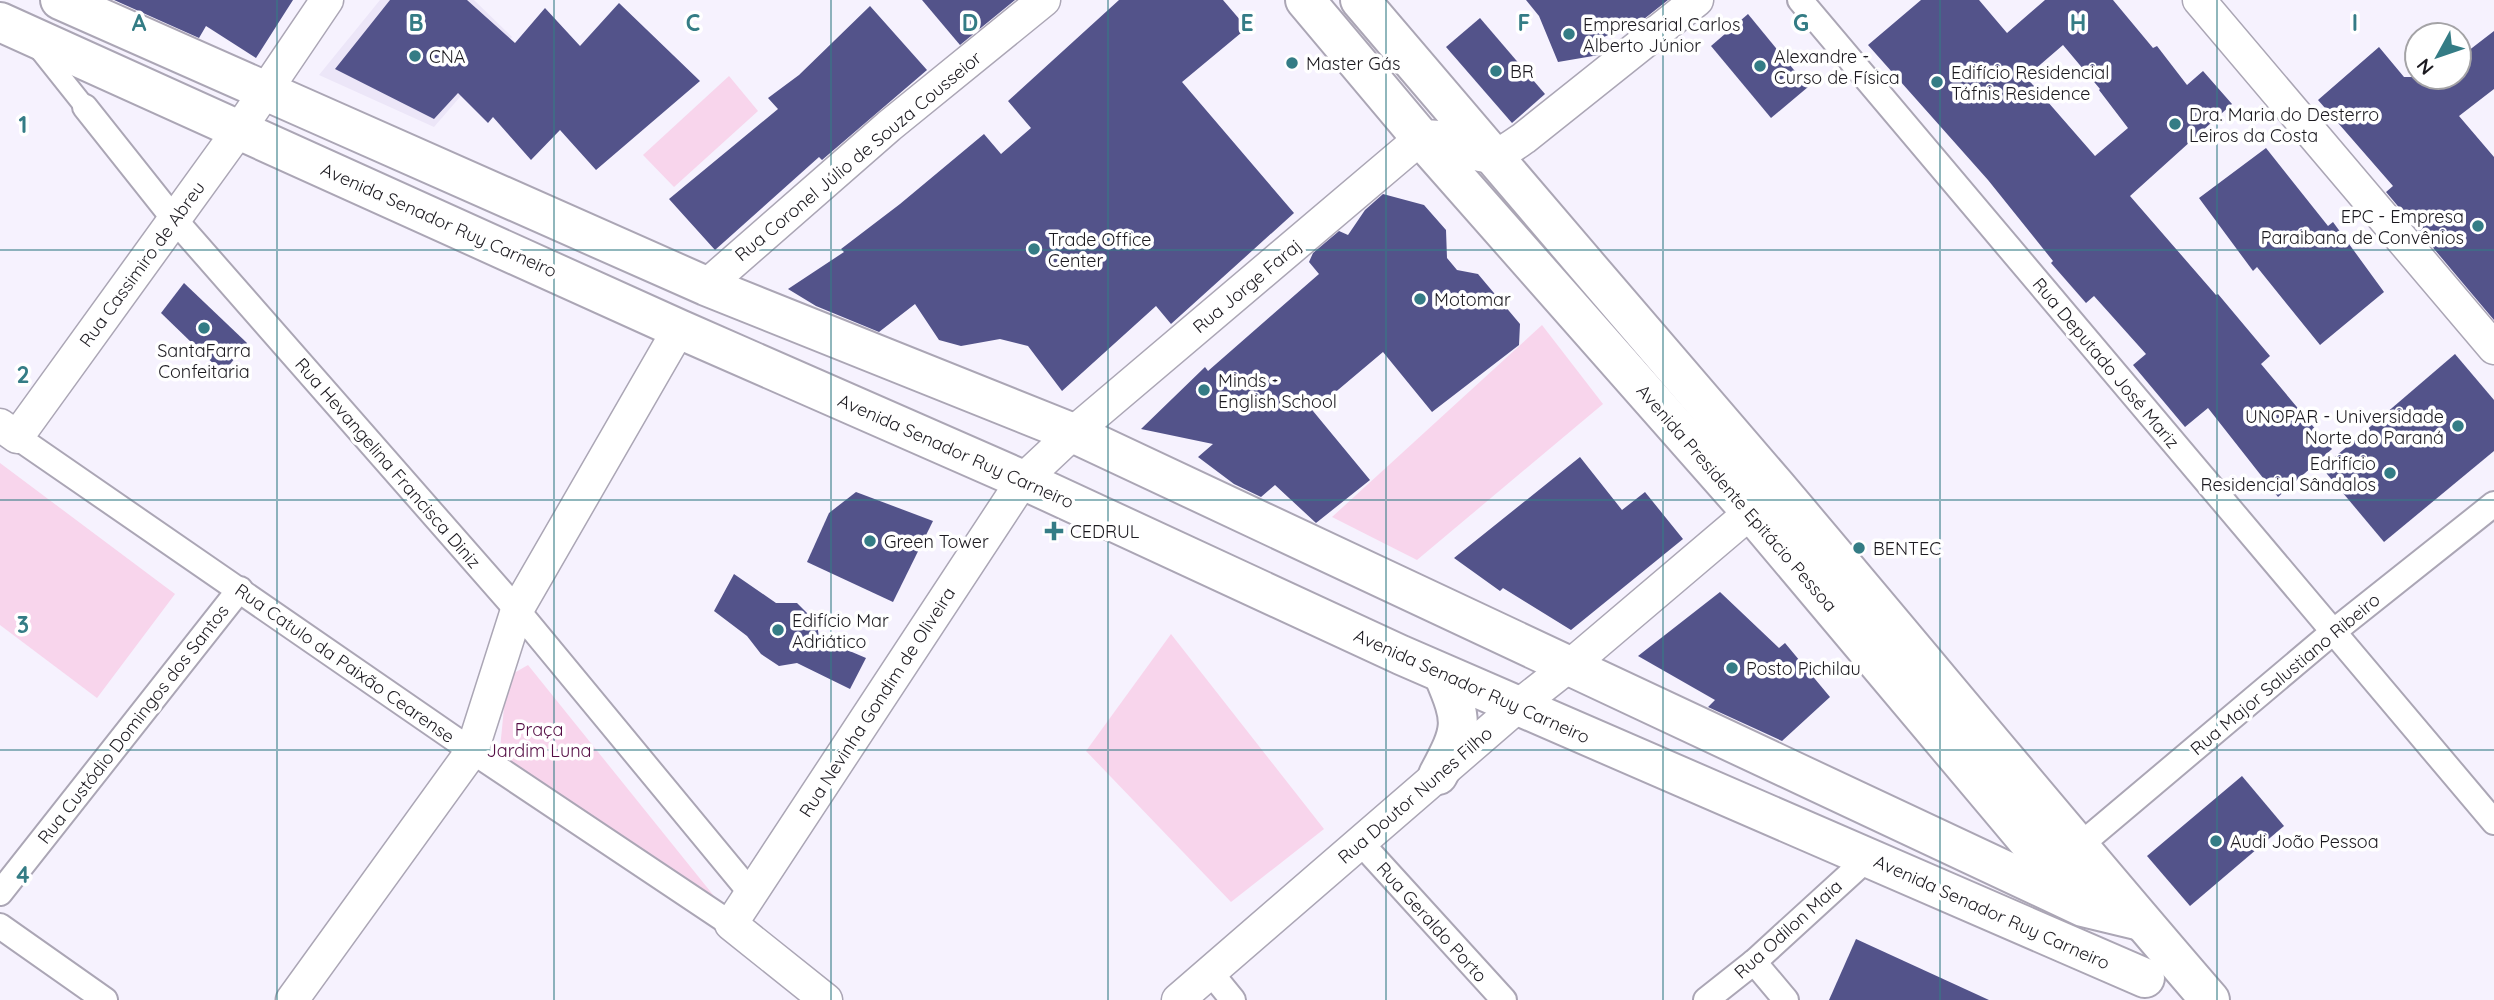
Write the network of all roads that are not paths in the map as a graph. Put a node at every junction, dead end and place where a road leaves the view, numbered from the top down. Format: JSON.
{"nodes":[{"id":1,"x":60,"y":0,"type":"edge"},
{"id":2,"x":327,"y":0,"type":"edge"},
{"id":3,"x":1044,"y":0,"type":"edge"},
{"id":4,"x":1305,"y":0,"type":"edge"},
{"id":5,"x":1360,"y":0,"type":"edge"},
{"id":6,"x":1697,"y":0,"type":"edge"},
{"id":7,"x":1800,"y":0,"type":"edge"},
{"id":8,"x":2199,"y":0,"type":"edge"},
{"id":9,"x":13,"y":28,"type":"edge"},
{"id":10,"x":266,"y":90,"type":"junction"},
{"id":11,"x":85,"y":107,"type":"joint"},
{"id":12,"x":239,"y":130,"type":"junction"},
{"id":13,"x":1421,"y":138,"type":"junction"},
{"id":14,"x":1501,"y":167,"type":"junction"},
{"id":15,"x":1479,"y":202,"type":"junction"},
{"id":16,"x":174,"y":219,"type":"junction"},
{"id":17,"x":706,"y":286,"type":"junction"},
{"id":18,"x":679,"y":329,"type":"junction"},
{"id":19,"x":2494,"y":348,"type":"edge"},
{"id":20,"x":9,"y":431,"type":"edge"},
{"id":21,"x":1073,"y":433,"type":"junction"},
{"id":22,"x":1023,"y":480,"type":"junction"},
{"id":23,"x":2494,"y":504,"type":"edge"},
{"id":24,"x":1751,"y":512,"type":"junction"},
{"id":25,"x":240,"y":589,"type":"junction"},
{"id":26,"x":517,"y":610,"type":"junction"},
{"id":27,"x":2333,"y":632,"type":"junction"},
{"id":28,"x":1568,"y":665,"type":"junction"},
{"id":29,"x":1443,"y":674,"type":"junction"},
{"id":30,"x":1518,"y":706,"type":"junction"},
{"id":31,"x":472,"y":751,"type":"junction"},
{"id":32,"x":1438,"y":775,"type":"junction"},
{"id":33,"x":2494,"y":822,"type":"edge"},
{"id":34,"x":1361,"y":843,"type":"junction"},
{"id":35,"x":2078,"y":847,"type":"junction"},
{"id":36,"x":1869,"y":857,"type":"junction"},
{"id":37,"x":751,"y":892,"type":"junction"},
{"id":38,"x":0,"y":893,"type":"edge"},
{"id":39,"x":2083,"y":907,"type":"junction"},
{"id":40,"x":2141,"y":921,"type":"junction"},
{"id":41,"x":731,"y":924,"type":"junction"},
{"id":42,"x":0,"y":926,"type":"edge"},
{"id":43,"x":1755,"y":962,"type":"junction"},
{"id":44,"x":1211,"y":973,"type":"junction"},
{"id":45,"x":2154,"y":989,"type":"edge"},
{"id":46,"x":105,"y":1000,"type":"edge"},
{"id":47,"x":292,"y":1000,"type":"edge"},
{"id":48,"x":826,"y":1000,"type":"edge"},
{"id":49,"x":1178,"y":1000,"type":"edge"},
{"id":50,"x":1233,"y":1000,"type":"edge"},
{"id":51,"x":1504,"y":1000,"type":"edge"},
{"id":52,"x":1706,"y":1000,"type":"edge"},
{"id":53,"x":1786,"y":1000,"type":"edge"},
{"id":54,"x":2210,"y":1000,"type":"edge"}],
"edges":[{"from":1,"to":10,"type":"main road"},
{"from":2,"to":10,"type":"street","name":"Rua Cassimiro de Abreu"},
{"from":3,"to":17,"type":"street","name":"Rua Coronel Júlio de Souza Cousseior"},
{"from":4,"to":13,"type":"main road","name":"Avenida Presidente Epitácio Pessoa"},
{"from":5,"to":14,"type":"main road","name":"Avenida Presidente Epitácio Pessoa"},
{"from":6,"to":14,"type":"street"},
{"from":7,"to":27,"type":"street","name":"Rua Deputado José Mariz"},
{"from":8,"to":19,"type":"street"},
{"from":9,"to":11,"type":"street","name":"Rua Hevangelina Francisca Diniz"},
{"from":9,"to":12,"type":"main road","name":"Avenida Senador Ruy Carneiro"},
{"from":10,"to":12,"type":"street","name":"Rua Cassimiro de Abreu"},
{"from":10,"to":17,"type":"main road"},
{"from":11,"to":16,"type":"street","name":"Rua Hevangelina Francisca Diniz"},
{"from":12,"to":16,"type":"street","name":"Rua Cassimiro de Abreu"},
{"from":12,"to":18,"type":"main road","name":"Avenida Senador Ruy Carneiro"},
{"from":13,"to":14,"type":"street"},
{"from":13,"to":15,"type":"main road","name":"Avenida Presidente Epitácio Pessoa"},
{"from":13,"to":21,"type":"street","name":"Rua Jorge Faraj"},
{"from":14,"to":15,"type":"main road"},
{"from":14,"to":35,"type":"main road","name":"Avenida Presidente Epitácio Pessoa"},
{"from":15,"to":24,"type":"main road","name":"Avenida Presidente Epitácio Pessoa"},
{"from":16,"to":20,"type":"street","name":"Rua Cassimiro de Abreu"},
{"from":16,"to":26,"type":"street","name":"Rua Hevangelina Francisca Diniz"},
{"from":17,"to":21,"type":"main road"},
{"from":18,"to":22,"type":"main road","name":"Avenida Senador Ruy Carneiro"},
{"from":18,"to":26,"type":"street"},
{"from":20,"to":25,"type":"street","name":"Rua Catulo da Paixão Cearense"},
{"from":21,"to":22,"type":"street","name":"Rua Jorge Faraj"},
{"from":21,"to":28,"type":"main road"},
{"from":22,"to":29,"type":"main road","name":"Avenida Senador Ruy Carneiro"},
{"from":22,"to":37,"type":"street","name":"Rua Nevinha Gondim de Oliveira"},
{"from":23,"to":27,"type":"street","name":"Rua Major Salustiano Ribeiro"},
{"from":24,"to":28,"type":"street","name":"Rua Doutor Nunes Filho"},
{"from":24,"to":39,"type":"main road","name":"Avenida Presidente Epitácio Pessoa"},
{"from":25,"to":31,"type":"street","name":"Rua Catulo da Paixão Cearense"},
{"from":25,"to":38,"type":"street","name":"Rua Custódio Domingos dos Santos"},
{"from":26,"to":31,"type":"street"},
{"from":26,"to":37,"type":"street","name":"Rua Hevangelina Francisca Diniz"},
{"from":27,"to":33,"type":"street","name":"Rua Deputado José Mariz"},
{"from":27,"to":35,"type":"street","name":"Rua Major Salustiano Ribeiro"},
{"from":28,"to":30,"type":"street","name":"Rua Doutor Nunes Filho"},
{"from":28,"to":39,"type":"main road"},
{"from":29,"to":30,"type":"main road","name":"Avenida Senador Ruy Carneiro"},
{"from":29,"to":32,"type":"main road"},
{"from":30,"to":32,"type":"street","name":"Rua Doutor Nunes Filho"},
{"from":30,"to":36,"type":"main road","name":"Avenida Senador Ruy Carneiro"},
{"from":31,"to":41,"type":"street","name":"Rua Catulo da Paixão Cearense"},
{"from":31,"to":47,"type":"street"},
{"from":32,"to":34,"type":"street","name":"Rua Doutor Nunes Filho"},
{"from":34,"to":44,"type":"street","name":"Rua Doutor Nunes Filho"},
{"from":34,"to":51,"type":"street","name":"Rua Geraldo Porto"},
{"from":35,"to":40,"type":"main road","name":"Avenida Presidente Epitácio Pessoa"},
{"from":36,"to":43,"type":"street","name":"Rua Odilon Maia"},
{"from":36,"to":45,"type":"main road","name":"Avenida Senador Ruy Carneiro"},
{"from":37,"to":41,"type":"street","name":"Rua Nevinha Gondim de Oliveira"},
{"from":39,"to":40,"type":"main road"},
{"from":39,"to":45,"type":"main road","name":"Avenida Presidente Epitácio Pessoa"},
{"from":40,"to":54,"type":"main road","name":"Avenida Presidente Epitácio Pessoa"},
{"from":41,"to":48,"type":"street","name":"Rua Catulo da Paixão Cearense"},
{"from":42,"to":46,"type":"street"},
{"from":43,"to":52,"type":"street","name":"Rua Odilon Maia"},
{"from":43,"to":53,"type":"street"},
{"from":44,"to":49,"type":"street","name":"Rua Doutor Nunes Filho"},
{"from":44,"to":50,"type":"street"}]}
